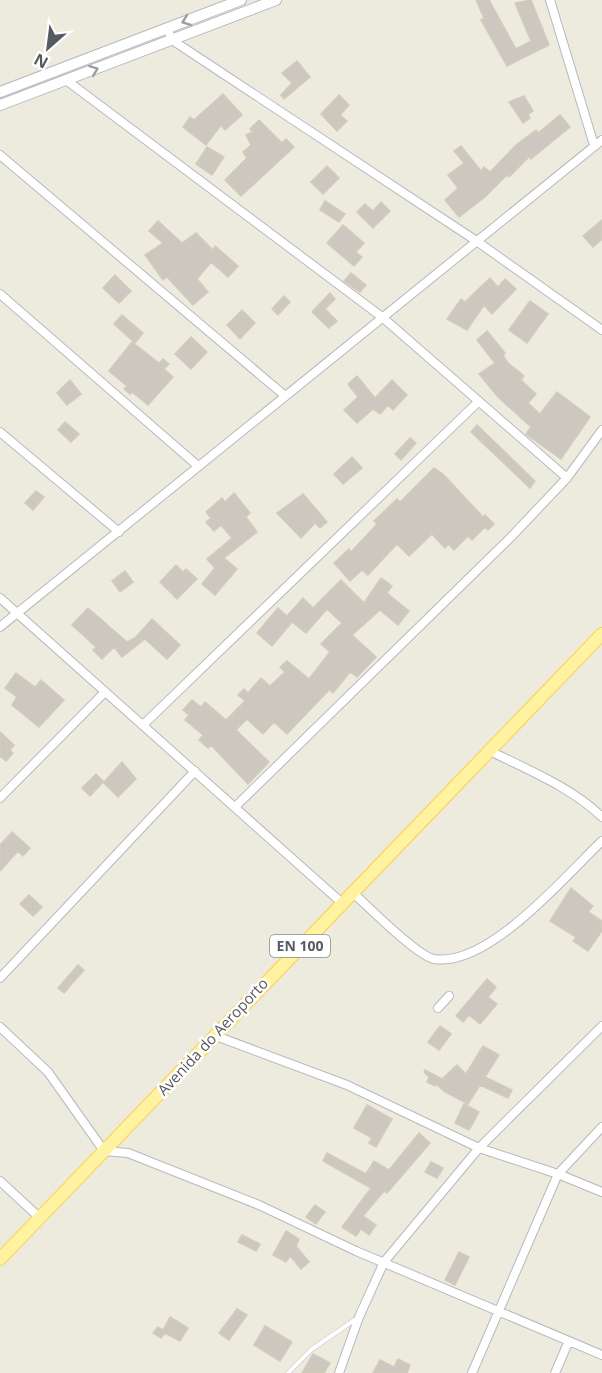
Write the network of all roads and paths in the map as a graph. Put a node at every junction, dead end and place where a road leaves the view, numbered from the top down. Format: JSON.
{"nodes":[{"id":1,"x":241,"y":0,"type":"edge"},
{"id":2,"x":276,"y":0,"type":"edge"},
{"id":3,"x":550,"y":0,"type":"edge"},
{"id":4,"x":167,"y":28,"type":"junction"},
{"id":5,"x":172,"y":40,"type":"junction"},
{"id":6,"x":66,"y":80,"type":"junction"},
{"id":7,"x":0,"y":92,"type":"edge"},
{"id":8,"x":0,"y":105,"type":"edge"},
{"id":9,"x":598,"y":142,"type":"edge"},
{"id":10,"x":0,"y":155,"type":"edge"},
{"id":11,"x":475,"y":240,"type":"junction"},
{"id":12,"x":0,"y":294,"type":"edge"},
{"id":13,"x":382,"y":317,"type":"junction"},
{"id":14,"x":602,"y":330,"type":"edge"},
{"id":15,"x":284,"y":395,"type":"junction"},
{"id":16,"x":479,"y":401,"type":"junction"},
{"id":17,"x":602,"y":430,"type":"edge"},
{"id":18,"x":0,"y":432,"type":"edge"},
{"id":19,"x":198,"y":466,"type":"junction"},
{"id":20,"x":567,"y":478,"type":"junction"},
{"id":21,"x":118,"y":532,"type":"junction"},
{"id":22,"x":0,"y":598,"type":"edge"},
{"id":23,"x":17,"y":613,"type":"junction"},
{"id":24,"x":0,"y":627,"type":"edge"},
{"id":25,"x":602,"y":634,"type":"edge"},
{"id":26,"x":105,"y":692,"type":"junction"},
{"id":27,"x":142,"y":725,"type":"junction"},
{"id":28,"x":490,"y":750,"type":"junction"},
{"id":29,"x":195,"y":771,"type":"junction"},
{"id":30,"x":0,"y":798,"type":"edge"},
{"id":31,"x":235,"y":807,"type":"junction"},
{"id":32,"x":602,"y":817,"type":"edge"},
{"id":33,"x":602,"y":841,"type":"edge"},
{"id":34,"x":352,"y":892,"type":"junction"},
{"id":35,"x":342,"y":903,"type":"junction"},
{"id":36,"x":0,"y":978,"type":"edge"},
{"id":37,"x":449,"y":996,"type":"dead end"},
{"id":38,"x":438,"y":1008,"type":"dead end"},
{"id":39,"x":602,"y":1026,"type":"edge"},
{"id":40,"x":0,"y":1027,"type":"edge"},
{"id":41,"x":216,"y":1036,"type":"junction"},
{"id":42,"x":602,"y":1127,"type":"edge"},
{"id":43,"x":479,"y":1148,"type":"junction"},
{"id":44,"x":104,"y":1151,"type":"junction"},
{"id":45,"x":558,"y":1174,"type":"junction"},
{"id":46,"x":0,"y":1181,"type":"edge"},
{"id":47,"x":602,"y":1191,"type":"edge"},
{"id":48,"x":40,"y":1218,"type":"junction"},
{"id":49,"x":0,"y":1259,"type":"edge"},
{"id":50,"x":384,"y":1262,"type":"junction"},
{"id":51,"x":497,"y":1312,"type":"junction"},
{"id":52,"x":359,"y":1317,"type":"junction"},
{"id":53,"x":568,"y":1343,"type":"junction"},
{"id":54,"x":602,"y":1355,"type":"edge"},
{"id":55,"x":288,"y":1373,"type":"edge"},
{"id":56,"x":339,"y":1373,"type":"edge"},
{"id":57,"x":472,"y":1373,"type":"edge"},
{"id":58,"x":555,"y":1373,"type":"edge"}],
"edges":[{"from":1,"to":4,"type":"street","one_way":true},
{"from":2,"to":5,"type":"street"},
{"from":3,"to":9,"type":"street"},
{"from":4,"to":5,"type":"street"},
{"from":4,"to":7,"type":"street"},
{"from":6,"to":5,"type":"street","one_way":true},
{"from":5,"to":11,"type":"street"},
{"from":6,"to":8,"type":"street"},
{"from":6,"to":13,"type":"street"},
{"from":9,"to":11,"type":"street"},
{"from":10,"to":15,"type":"street"},
{"from":11,"to":13,"type":"street"},
{"from":11,"to":14,"type":"street"},
{"from":12,"to":19,"type":"street"},
{"from":13,"to":15,"type":"street"},
{"from":13,"to":16,"type":"street"},
{"from":15,"to":19,"type":"street"},
{"from":16,"to":20,"type":"street"},
{"from":16,"to":27,"type":"street"},
{"from":17,"to":20,"type":"street"},
{"from":18,"to":21,"type":"street"},
{"from":19,"to":21,"type":"street"},
{"from":20,"to":31,"type":"street"},
{"from":21,"to":23,"type":"street"},
{"from":22,"to":23,"type":"street"},
{"from":23,"to":24,"type":"street"},
{"from":23,"to":26,"type":"street"},
{"from":25,"to":28,"type":"main road","name":"Avenida do Aeroporto","number":"EN 100"},
{"from":26,"to":27,"type":"street"},
{"from":26,"to":30,"type":"street"},
{"from":27,"to":29,"type":"street"},
{"from":28,"to":32,"type":"street"},
{"from":28,"to":34,"type":"main road","name":"Avenida do Aeroporto","number":"EN 100"},
{"from":29,"to":31,"type":"street"},
{"from":29,"to":36,"type":"street"},
{"from":31,"to":35,"type":"street"},
{"from":33,"to":34,"type":"street"},
{"from":34,"to":35,"type":"main road","name":"Avenida do Aeroporto","number":"EN 100"},
{"from":35,"to":41,"type":"main road","name":"Avenida do Aeroporto","number":"EN 100"},
{"from":37,"to":38,"type":"street"},
{"from":39,"to":43,"type":"street"},
{"from":40,"to":44,"type":"street"},
{"from":41,"to":43,"type":"street"},
{"from":41,"to":44,"type":"main road","name":"Avenida do Aeroporto","number":"EN 100"},
{"from":42,"to":45,"type":"street"},
{"from":43,"to":45,"type":"street"},
{"from":43,"to":50,"type":"street"},
{"from":44,"to":48,"type":"main road","name":"Avenida do Aeroporto","number":"EN 100"},
{"from":44,"to":50,"type":"street"},
{"from":45,"to":47,"type":"street"},
{"from":45,"to":51,"type":"street"},
{"from":46,"to":48,"type":"street"},
{"from":48,"to":49,"type":"main road","name":"Avenida do Aeroporto","number":"EN 100"},
{"from":50,"to":51,"type":"street"},
{"from":50,"to":52,"type":"street"},
{"from":51,"to":53,"type":"street"},
{"from":51,"to":57,"type":"street"},
{"from":52,"to":55,"type":"lane"},
{"from":52,"to":56,"type":"street"},
{"from":53,"to":54,"type":"street"},
{"from":53,"to":58,"type":"street"}]}
